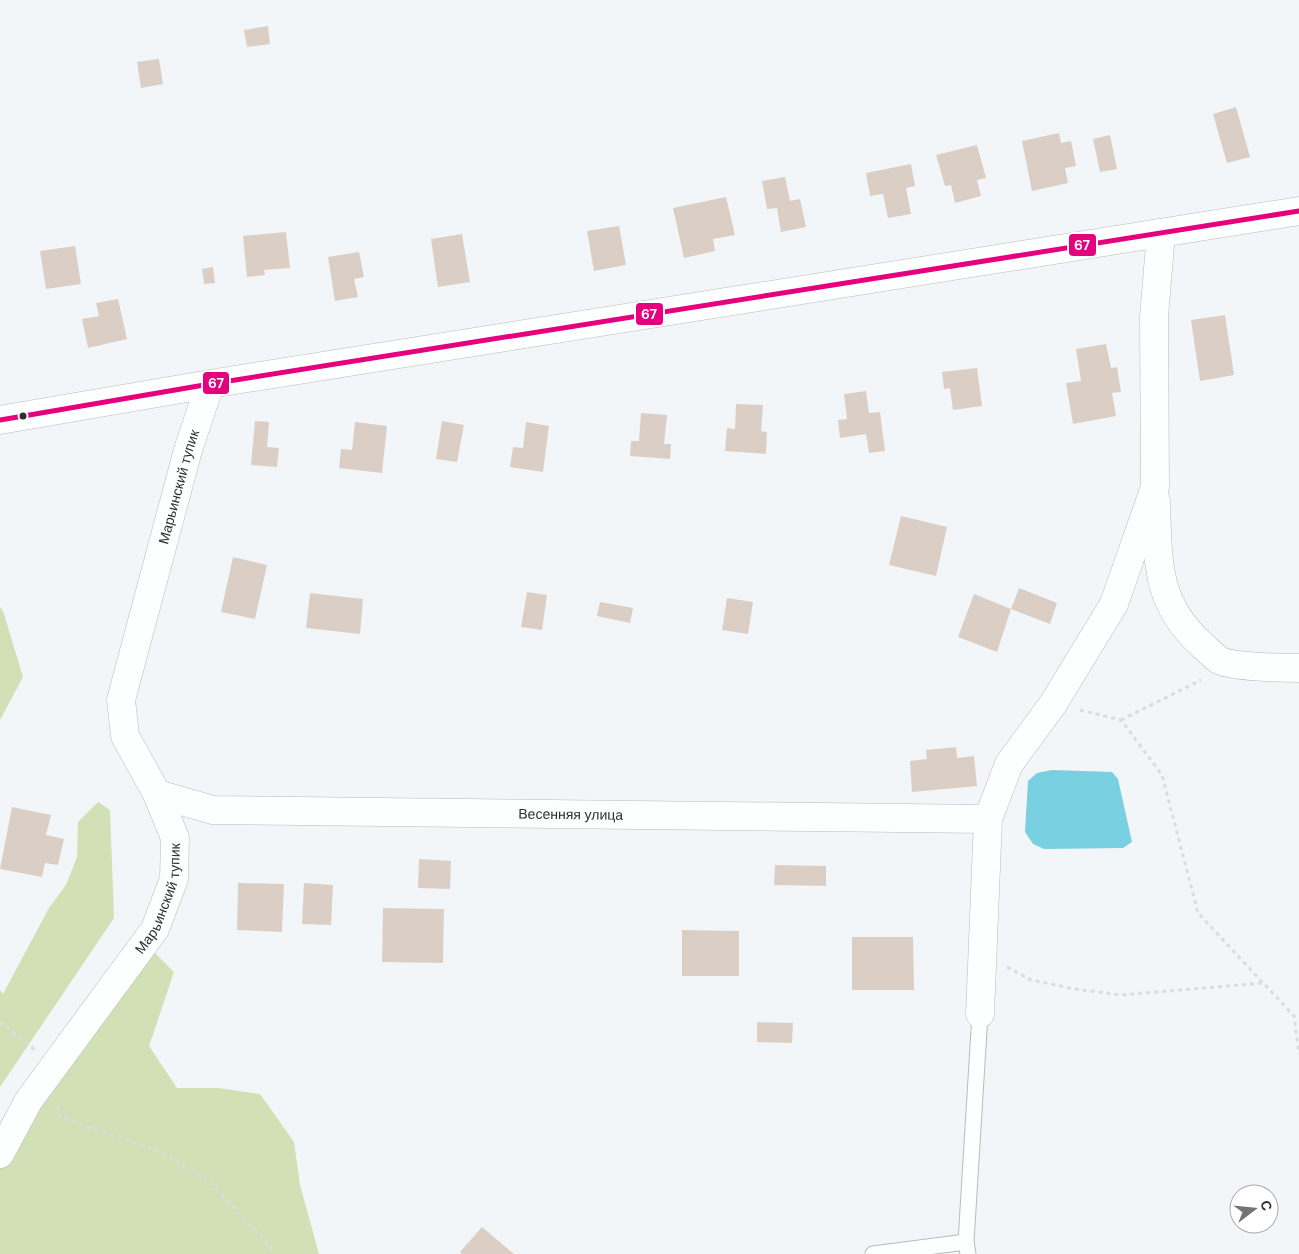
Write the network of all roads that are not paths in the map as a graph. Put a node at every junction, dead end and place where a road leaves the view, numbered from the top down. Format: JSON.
{"nodes":[{"id":1,"x":1299,"y":211,"type":"edge"},
{"id":2,"x":1161,"y":233,"type":"junction"},
{"id":3,"x":210,"y":384,"type":"junction"},
{"id":4,"x":0,"y":420,"type":"edge"},
{"id":5,"x":1155,"y":488,"type":"junction"},
{"id":6,"x":1299,"y":668,"type":"edge"},
{"id":7,"x":157,"y":794,"type":"junction"},
{"id":8,"x":988,"y":819,"type":"junction"},
{"id":9,"x":980,"y":1014,"type":"joint"},
{"id":10,"x":0,"y":1154,"type":"edge"},
{"id":11,"x":967,"y":1248,"type":"edge"},
{"id":12,"x":873,"y":1254,"type":"edge"}],
"edges":[{"from":1,"to":2,"type":"street"},
{"from":2,"to":3,"type":"street"},
{"from":2,"to":5,"type":"street"},
{"from":3,"to":4,"type":"street"},
{"from":3,"to":7,"type":"street","name":"Марьинский тупик"},
{"from":5,"to":6,"type":"street"},
{"from":5,"to":8,"type":"street"},
{"from":7,"to":8,"type":"street","name":"Весенняя улица"},
{"from":7,"to":10,"type":"street","name":"Марьинский тупик"},
{"from":8,"to":9,"type":"street"},
{"from":9,"to":11,"type":"lane"},
{"from":11,"to":12,"type":"lane"}]}
